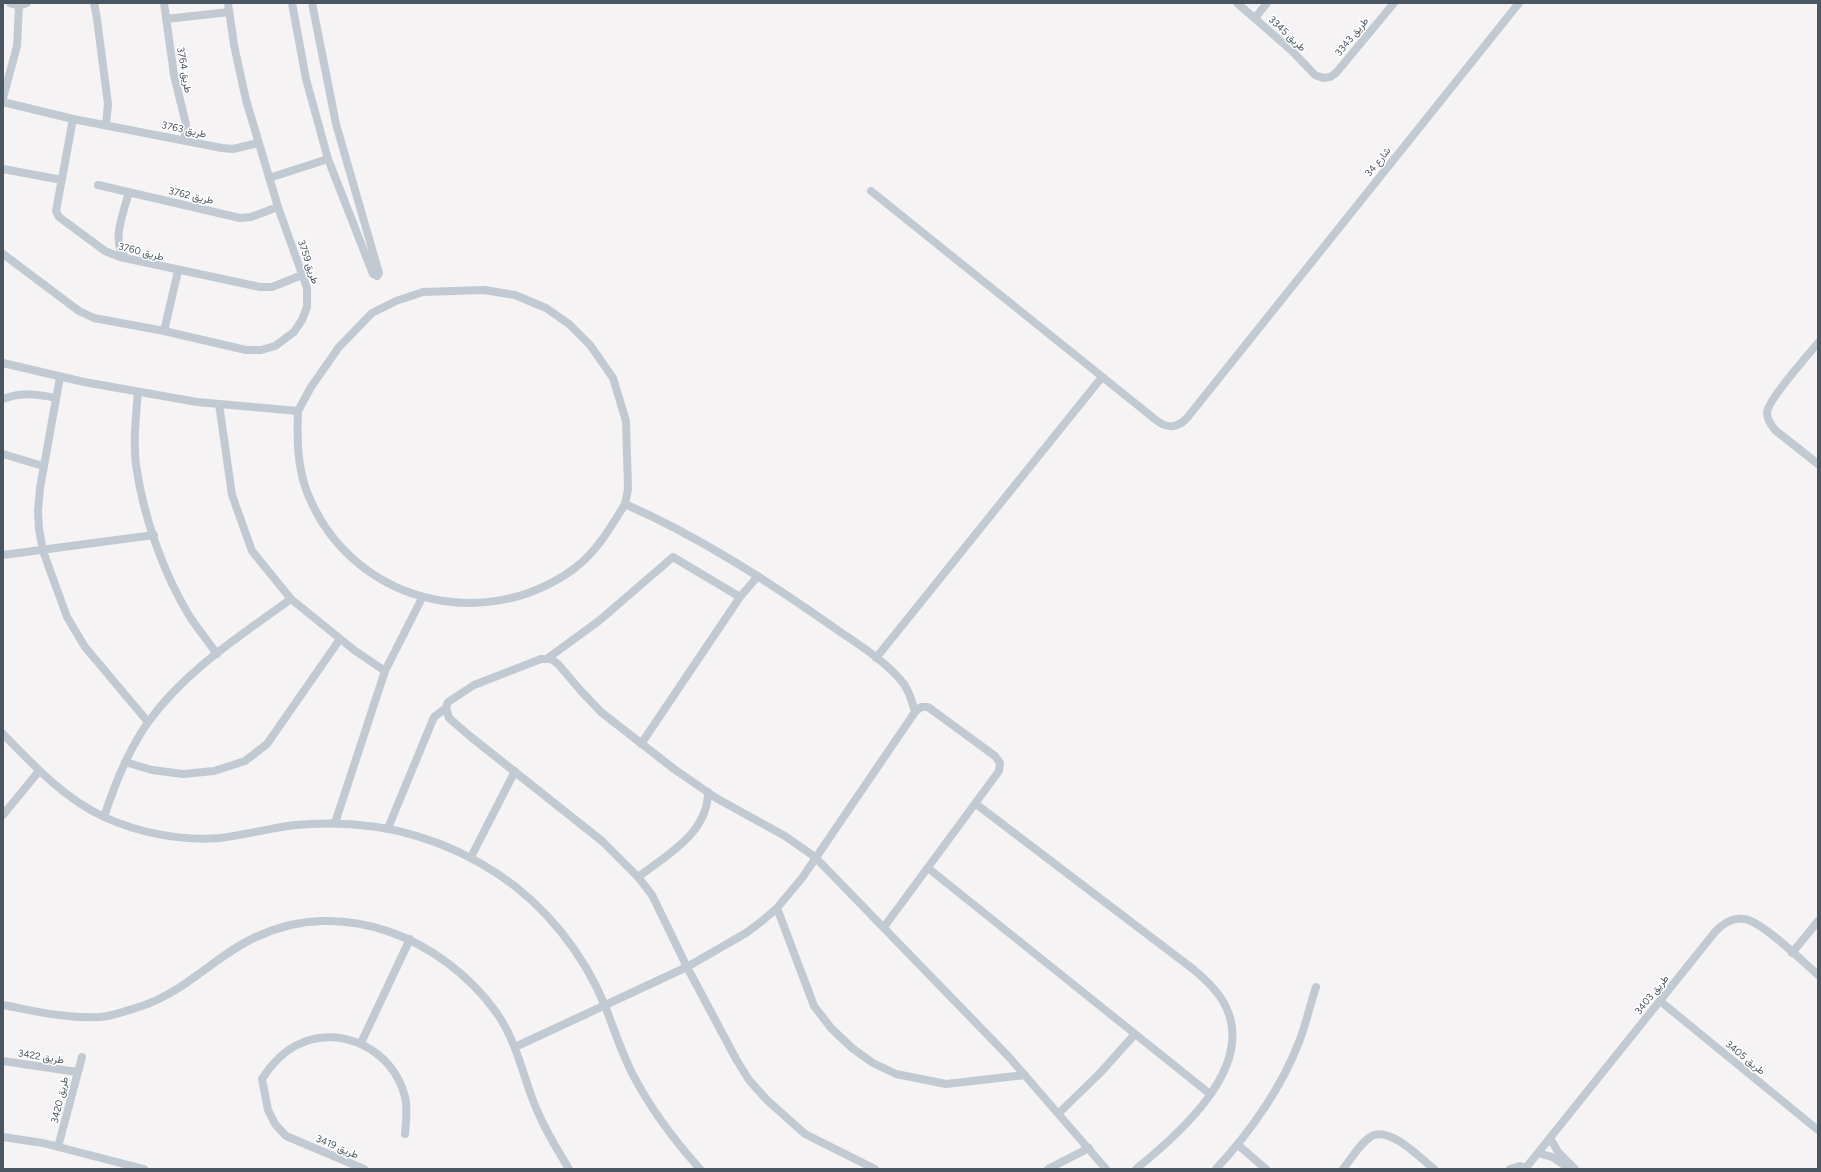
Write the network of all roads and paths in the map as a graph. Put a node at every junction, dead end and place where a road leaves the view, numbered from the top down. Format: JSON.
{"nodes":[{"id":1,"x":10,"y":3,"type":"edge"},
{"id":2,"x":94,"y":3,"type":"edge"},
{"id":3,"x":164,"y":3,"type":"edge"},
{"id":4,"x":228,"y":3,"type":"edge"},
{"id":5,"x":292,"y":3,"type":"edge"},
{"id":6,"x":312,"y":3,"type":"edge"},
{"id":7,"x":1237,"y":3,"type":"edge"},
{"id":8,"x":1267,"y":3,"type":"edge"},
{"id":9,"x":1394,"y":3,"type":"edge"},
{"id":10,"x":1519,"y":3,"type":"edge"},
{"id":11,"x":23,"y":4,"type":"edge"},
{"id":12,"x":229,"y":12,"type":"junction"},
{"id":13,"x":1255,"y":18,"type":"junction"},
{"id":14,"x":166,"y":19,"type":"junction"},
{"id":15,"x":1323,"y":78,"type":"joint"},
{"id":16,"x":3,"y":98,"type":"edge"},
{"id":17,"x":3,"y":102,"type":"edge"},
{"id":18,"x":74,"y":119,"type":"junction"},
{"id":19,"x":106,"y":125,"type":"junction"},
{"id":20,"x":184,"y":140,"type":"junction"},
{"id":21,"x":258,"y":143,"type":"junction"},
{"id":22,"x":328,"y":159,"type":"junction"},
{"id":23,"x":3,"y":169,"type":"edge"},
{"id":24,"x":269,"y":178,"type":"junction"},
{"id":25,"x":62,"y":180,"type":"junction"},
{"id":26,"x":98,"y":185,"type":"dead end"},
{"id":27,"x":871,"y":191,"type":"dead end"},
{"id":28,"x":129,"y":192,"type":"junction"},
{"id":29,"x":278,"y":207,"type":"junction"},
{"id":30,"x":118,"y":239,"type":"junction"},
{"id":31,"x":101,"y":248,"type":"junction"},
{"id":32,"x":3,"y":254,"type":"edge"},
{"id":33,"x":126,"y":258,"type":"junction"},
{"id":34,"x":178,"y":271,"type":"junction"},
{"id":35,"x":302,"y":275,"type":"junction"},
{"id":36,"x":164,"y":331,"type":"junction"},
{"id":37,"x":1818,"y":343,"type":"edge"},
{"id":38,"x":3,"y":363,"type":"edge"},
{"id":39,"x":60,"y":377,"type":"junction"},
{"id":40,"x":1102,"y":377,"type":"junction"},
{"id":41,"x":138,"y":392,"type":"junction"},
{"id":42,"x":56,"y":398,"type":"junction"},
{"id":43,"x":3,"y":399,"type":"edge"},
{"id":44,"x":219,"y":404,"type":"junction"},
{"id":45,"x":298,"y":411,"type":"junction"},
{"id":46,"x":3,"y":454,"type":"edge"},
{"id":47,"x":1818,"y":464,"type":"edge"},
{"id":48,"x":43,"y":466,"type":"junction"},
{"id":49,"x":625,"y":504,"type":"junction"},
{"id":50,"x":154,"y":534,"type":"junction"},
{"id":51,"x":43,"y":550,"type":"junction"},
{"id":52,"x":3,"y":555,"type":"edge"},
{"id":53,"x":758,"y":576,"type":"junction"},
{"id":54,"x":740,"y":597,"type":"junction"},
{"id":55,"x":422,"y":598,"type":"junction"},
{"id":56,"x":291,"y":599,"type":"junction"},
{"id":57,"x":340,"y":639,"type":"junction"},
{"id":58,"x":217,"y":654,"type":"junction"},
{"id":59,"x":548,"y":658,"type":"junction"},
{"id":60,"x":876,"y":658,"type":"junction"},
{"id":61,"x":385,"y":671,"type":"junction"},
{"id":62,"x":446,"y":708,"type":"junction"},
{"id":63,"x":915,"y":712,"type":"junction"},
{"id":64,"x":148,"y":722,"type":"junction"},
{"id":65,"x":3,"y":734,"type":"edge"},
{"id":66,"x":641,"y":744,"type":"junction"},
{"id":67,"x":125,"y":762,"type":"junction"},
{"id":68,"x":39,"y":771,"type":"junction"},
{"id":69,"x":515,"y":771,"type":"junction"},
{"id":70,"x":708,"y":792,"type":"junction"},
{"id":71,"x":976,"y":804,"type":"junction"},
{"id":72,"x":3,"y":815,"type":"edge"},
{"id":73,"x":104,"y":817,"type":"junction"},
{"id":74,"x":335,"y":824,"type":"junction"},
{"id":75,"x":388,"y":828,"type":"junction"},
{"id":76,"x":471,"y":857,"type":"junction"},
{"id":77,"x":815,"y":858,"type":"junction"},
{"id":78,"x":928,"y":868,"type":"junction"},
{"id":79,"x":638,"y":877,"type":"junction"},
{"id":80,"x":777,"y":908,"type":"junction"},
{"id":81,"x":1818,"y":921,"type":"edge"},
{"id":82,"x":884,"y":927,"type":"junction"},
{"id":83,"x":410,"y":939,"type":"junction"},
{"id":84,"x":1792,"y":953,"type":"junction"},
{"id":85,"x":687,"y":967,"type":"junction"},
{"id":86,"x":1818,"y":975,"type":"edge"},
{"id":87,"x":1316,"y":987,"type":"dead end"},
{"id":88,"x":1660,"y":1002,"type":"junction"},
{"id":89,"x":3,"y":1005,"type":"edge"},
{"id":90,"x":605,"y":1005,"type":"junction"},
{"id":91,"x":1135,"y":1034,"type":"junction"},
{"id":92,"x":361,"y":1043,"type":"junction"},
{"id":93,"x":515,"y":1047,"type":"junction"},
{"id":94,"x":82,"y":1057,"type":"dead end"},
{"id":95,"x":3,"y":1061,"type":"edge"},
{"id":96,"x":77,"y":1072,"type":"junction"},
{"id":97,"x":1025,"y":1075,"type":"junction"},
{"id":98,"x":1210,"y":1094,"type":"junction"},
{"id":99,"x":1059,"y":1113,"type":"junction"},
{"id":100,"x":1818,"y":1130,"type":"edge"},
{"id":101,"x":405,"y":1134,"type":"dead end"},
{"id":102,"x":3,"y":1137,"type":"edge"},
{"id":103,"x":1550,"y":1138,"type":"junction"},
{"id":104,"x":1238,"y":1145,"type":"junction"},
{"id":105,"x":58,"y":1147,"type":"junction"},
{"id":106,"x":1089,"y":1148,"type":"junction"},
{"id":107,"x":1538,"y":1153,"type":"junction"},
{"id":108,"x":1429,"y":1168,"type":"edge"},
{"id":109,"x":1526,"y":1168,"type":"edge"},
{"id":110,"x":144,"y":1169,"type":"edge"},
{"id":111,"x":364,"y":1169,"type":"edge"},
{"id":112,"x":569,"y":1169,"type":"edge"},
{"id":113,"x":700,"y":1169,"type":"edge"},
{"id":114,"x":875,"y":1169,"type":"edge"},
{"id":115,"x":1048,"y":1169,"type":"edge"},
{"id":116,"x":1106,"y":1169,"type":"edge"},
{"id":117,"x":1136,"y":1169,"type":"edge"},
{"id":118,"x":1216,"y":1169,"type":"edge"},
{"id":119,"x":1266,"y":1169,"type":"edge"},
{"id":120,"x":1343,"y":1169,"type":"edge"},
{"id":121,"x":1510,"y":1169,"type":"edge"},
{"id":122,"x":1570,"y":1169,"type":"edge"},
{"id":123,"x":1575,"y":1169,"type":"edge"}],
"edges":[{"from":1,"to":11,"type":"street"},
{"from":2,"to":19,"type":"street"},
{"from":3,"to":14,"type":"street","name":"طريق 3764"},
{"from":4,"to":12,"type":"street","name":"طريق 3759"},
{"from":5,"to":22,"type":"street"},
{"from":6,"to":22,"type":"street"},
{"from":7,"to":13,"type":"street","name":"طريق 3345"},
{"from":8,"to":13,"type":"street"},
{"from":9,"to":15,"type":"street","name":"طريق 3343"},
{"from":10,"to":40,"type":"street","name":"شارع 34"},
{"from":11,"to":16,"type":"street"},
{"from":12,"to":14,"type":"street"},
{"from":12,"to":21,"type":"street","name":"طريق 3759"},
{"from":13,"to":15,"type":"street","name":"طريق 3345"},
{"from":14,"to":20,"type":"street","name":"طريق 3764"},
{"from":17,"to":18,"type":"street","name":"طريق 3763"},
{"from":18,"to":19,"type":"street","name":"طريق 3763"},
{"from":18,"to":25,"type":"street","name":"طريق 3760"},
{"from":19,"to":20,"type":"street","name":"طريق 3763"},
{"from":20,"to":21,"type":"street","name":"طريق 3763"},
{"from":21,"to":24,"type":"street","name":"طريق 3759"},
{"from":22,"to":24,"type":"street"},
{"from":23,"to":25,"type":"street"},
{"from":24,"to":29,"type":"street","name":"طريق 3759"},
{"from":25,"to":31,"type":"street","name":"طريق 3760"},
{"from":26,"to":28,"type":"street","name":"طريق 3762"},
{"from":27,"to":40,"type":"street","name":"شارع 34"},
{"from":28,"to":29,"type":"street","name":"طريق 3762"},
{"from":28,"to":30,"type":"street"},
{"from":29,"to":35,"type":"street","name":"طريق 3759"},
{"from":30,"to":31,"type":"street"},
{"from":30,"to":33,"type":"street"},
{"from":31,"to":33,"type":"street","name":"طريق 3760"},
{"from":32,"to":36,"type":"street","name":"طريق 3759"},
{"from":33,"to":34,"type":"street","name":"طريق 3760"},
{"from":34,"to":35,"type":"street","name":"طريق 3760"},
{"from":34,"to":36,"type":"street"},
{"from":35,"to":36,"type":"street","name":"طريق 3759"},
{"from":37,"to":47,"type":"street"},
{"from":38,"to":39,"type":"street"},
{"from":39,"to":41,"type":"street"},
{"from":39,"to":42,"type":"street"},
{"from":40,"to":60,"type":"street"},
{"from":41,"to":44,"type":"street"},
{"from":41,"to":50,"type":"street"},
{"from":42,"to":43,"type":"street"},
{"from":42,"to":48,"type":"street"},
{"from":44,"to":45,"type":"street"},
{"from":44,"to":56,"type":"street"},
{"from":45,"to":49,"type":"street"},
{"from":45,"to":55,"type":"street"},
{"from":46,"to":48,"type":"street"},
{"from":48,"to":51,"type":"street"},
{"from":49,"to":53,"type":"street"},
{"from":49,"to":55,"type":"street"},
{"from":50,"to":51,"type":"street"},
{"from":50,"to":58,"type":"street"},
{"from":51,"to":52,"type":"street"},
{"from":51,"to":64,"type":"street"},
{"from":53,"to":54,"type":"street"},
{"from":53,"to":60,"type":"street"},
{"from":54,"to":59,"type":"street"},
{"from":54,"to":66,"type":"street"},
{"from":55,"to":61,"type":"street"},
{"from":56,"to":57,"type":"street"},
{"from":56,"to":58,"type":"street"},
{"from":57,"to":61,"type":"street"},
{"from":57,"to":67,"type":"street"},
{"from":58,"to":64,"type":"street"},
{"from":59,"to":62,"type":"street"},
{"from":59,"to":66,"type":"street"},
{"from":60,"to":63,"type":"street"},
{"from":61,"to":74,"type":"street"},
{"from":62,"to":69,"type":"street"},
{"from":62,"to":75,"type":"street"},
{"from":63,"to":71,"type":"street"},
{"from":63,"to":77,"type":"street"},
{"from":64,"to":67,"type":"street"},
{"from":65,"to":68,"type":"street"},
{"from":66,"to":70,"type":"street"},
{"from":67,"to":73,"type":"street"},
{"from":68,"to":72,"type":"street"},
{"from":68,"to":73,"type":"street"},
{"from":69,"to":76,"type":"street"},
{"from":69,"to":79,"type":"street"},
{"from":70,"to":77,"type":"street"},
{"from":70,"to":79,"type":"street"},
{"from":71,"to":78,"type":"street"},
{"from":71,"to":98,"type":"street"},
{"from":73,"to":74,"type":"street"},
{"from":74,"to":75,"type":"street"},
{"from":75,"to":76,"type":"street"},
{"from":76,"to":90,"type":"street"},
{"from":77,"to":80,"type":"street"},
{"from":77,"to":82,"type":"street"},
{"from":78,"to":82,"type":"street"},
{"from":78,"to":91,"type":"street"},
{"from":79,"to":85,"type":"street"},
{"from":80,"to":85,"type":"street"},
{"from":80,"to":97,"type":"street"},
{"from":81,"to":84,"type":"street"},
{"from":82,"to":97,"type":"street"},
{"from":83,"to":89,"type":"street"},
{"from":83,"to":92,"type":"street"},
{"from":83,"to":93,"type":"street"},
{"from":84,"to":86,"type":"street","name":"طريق 3403"},
{"from":84,"to":88,"type":"street","name":"طريق 3403"},
{"from":85,"to":90,"type":"street"},
{"from":85,"to":114,"type":"street"},
{"from":87,"to":104,"type":"street"},
{"from":88,"to":100,"type":"street","name":"طريق 3405"},
{"from":88,"to":103,"type":"street","name":"طريق 3403"},
{"from":90,"to":93,"type":"street"},
{"from":90,"to":113,"type":"street"},
{"from":91,"to":98,"type":"street"},
{"from":91,"to":99,"type":"street"},
{"from":92,"to":101,"type":"street"},
{"from":92,"to":111,"type":"street","name":"طريق 3419"},
{"from":93,"to":112,"type":"street"},
{"from":94,"to":96,"type":"street","name":"طريق 3420"},
{"from":95,"to":96,"type":"street","name":"طريق 3422"},
{"from":96,"to":105,"type":"street","name":"طريق 3420"},
{"from":97,"to":99,"type":"street"},
{"from":98,"to":117,"type":"street"},
{"from":99,"to":106,"type":"street"},
{"from":102,"to":105,"type":"street"},
{"from":103,"to":107,"type":"street","name":"طريق 3403"},
{"from":103,"to":123,"type":"street"},
{"from":104,"to":118,"type":"street"},
{"from":104,"to":119,"type":"street"},
{"from":105,"to":110,"type":"street"},
{"from":106,"to":115,"type":"street"},
{"from":106,"to":116,"type":"street"},
{"from":107,"to":109,"type":"street","name":"طريق 3403"},
{"from":107,"to":122,"type":"street"},
{"from":108,"to":120,"type":"street"},
{"from":109,"to":121,"type":"street"}]}
